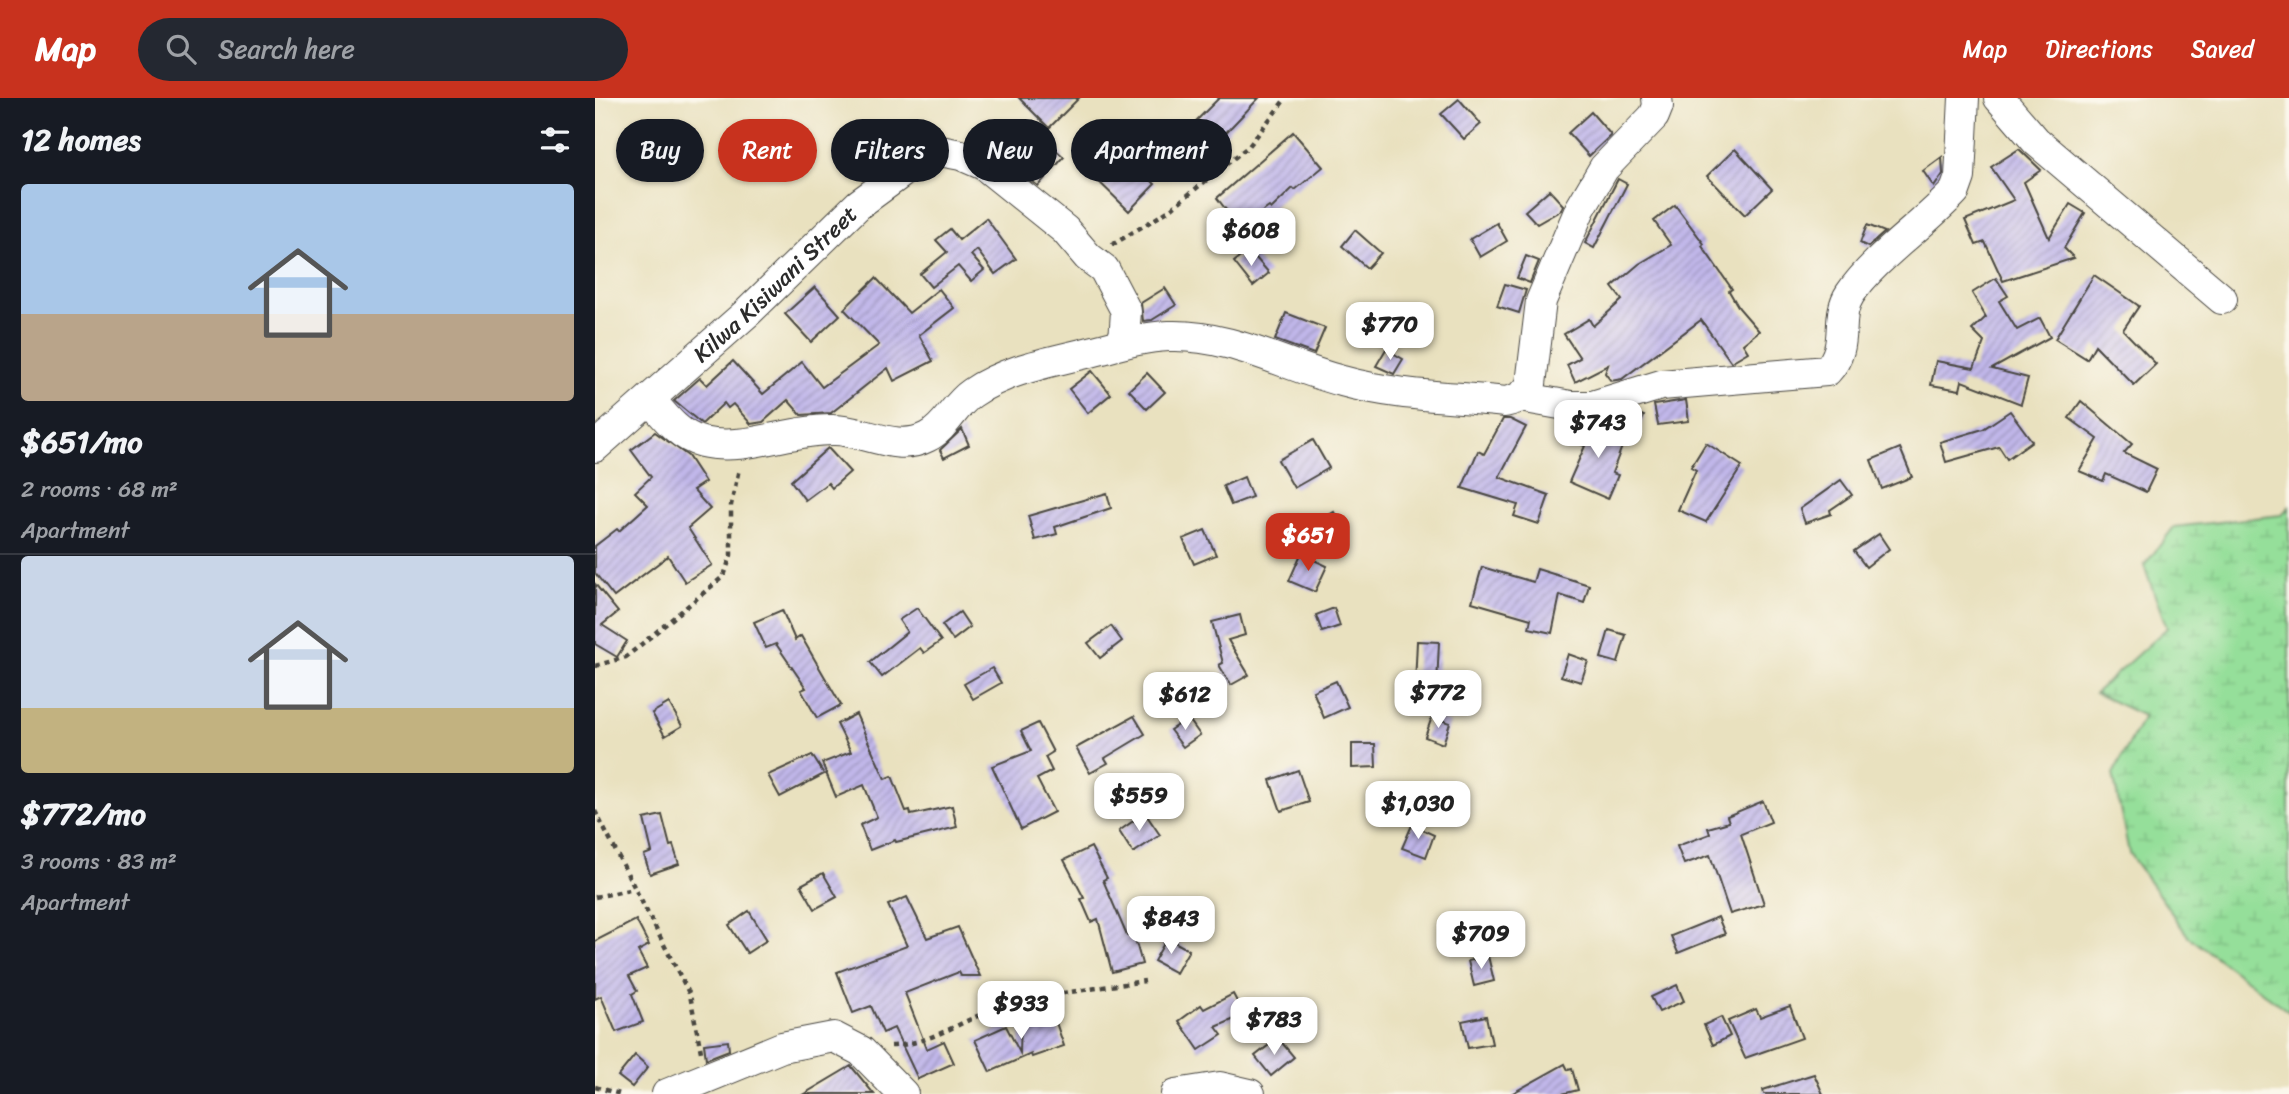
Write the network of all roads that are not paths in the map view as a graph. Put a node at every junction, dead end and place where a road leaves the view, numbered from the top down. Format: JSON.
{"nodes":[{"id":1,"x":1657,"y":98,"type":"edge"},
{"id":2,"x":1964,"y":98,"type":"edge"},
{"id":3,"x":1999,"y":98,"type":"edge"},
{"id":4,"x":2221,"y":299,"type":"dead end"},
{"id":5,"x":1124,"y":341,"type":"junction"},
{"id":6,"x":1520,"y":397,"type":"junction"},
{"id":7,"x":650,"y":399,"type":"junction"},
{"id":8,"x":595,"y":447,"type":"edge"},
{"id":9,"x":667,"y":1094,"type":"edge"},
{"id":10,"x":903,"y":1094,"type":"edge"},
{"id":11,"x":1176,"y":1094,"type":"edge"},
{"id":12,"x":1250,"y":1094,"type":"edge"}],
"edges":[{"from":1,"to":6,"type":"street"},
{"from":2,"to":6,"type":"street"},
{"from":3,"to":4,"type":"street"},
{"from":5,"to":6,"type":"street"},
{"from":5,"to":7,"type":"street"},
{"from":5,"to":7,"type":"street","name":"Kilwa Kisiwani Street"},
{"from":7,"to":8,"type":"street","name":"Kilwa Kisiwani Street"},
{"from":9,"to":10,"type":"street"},
{"from":11,"to":12,"type":"street"}]}
